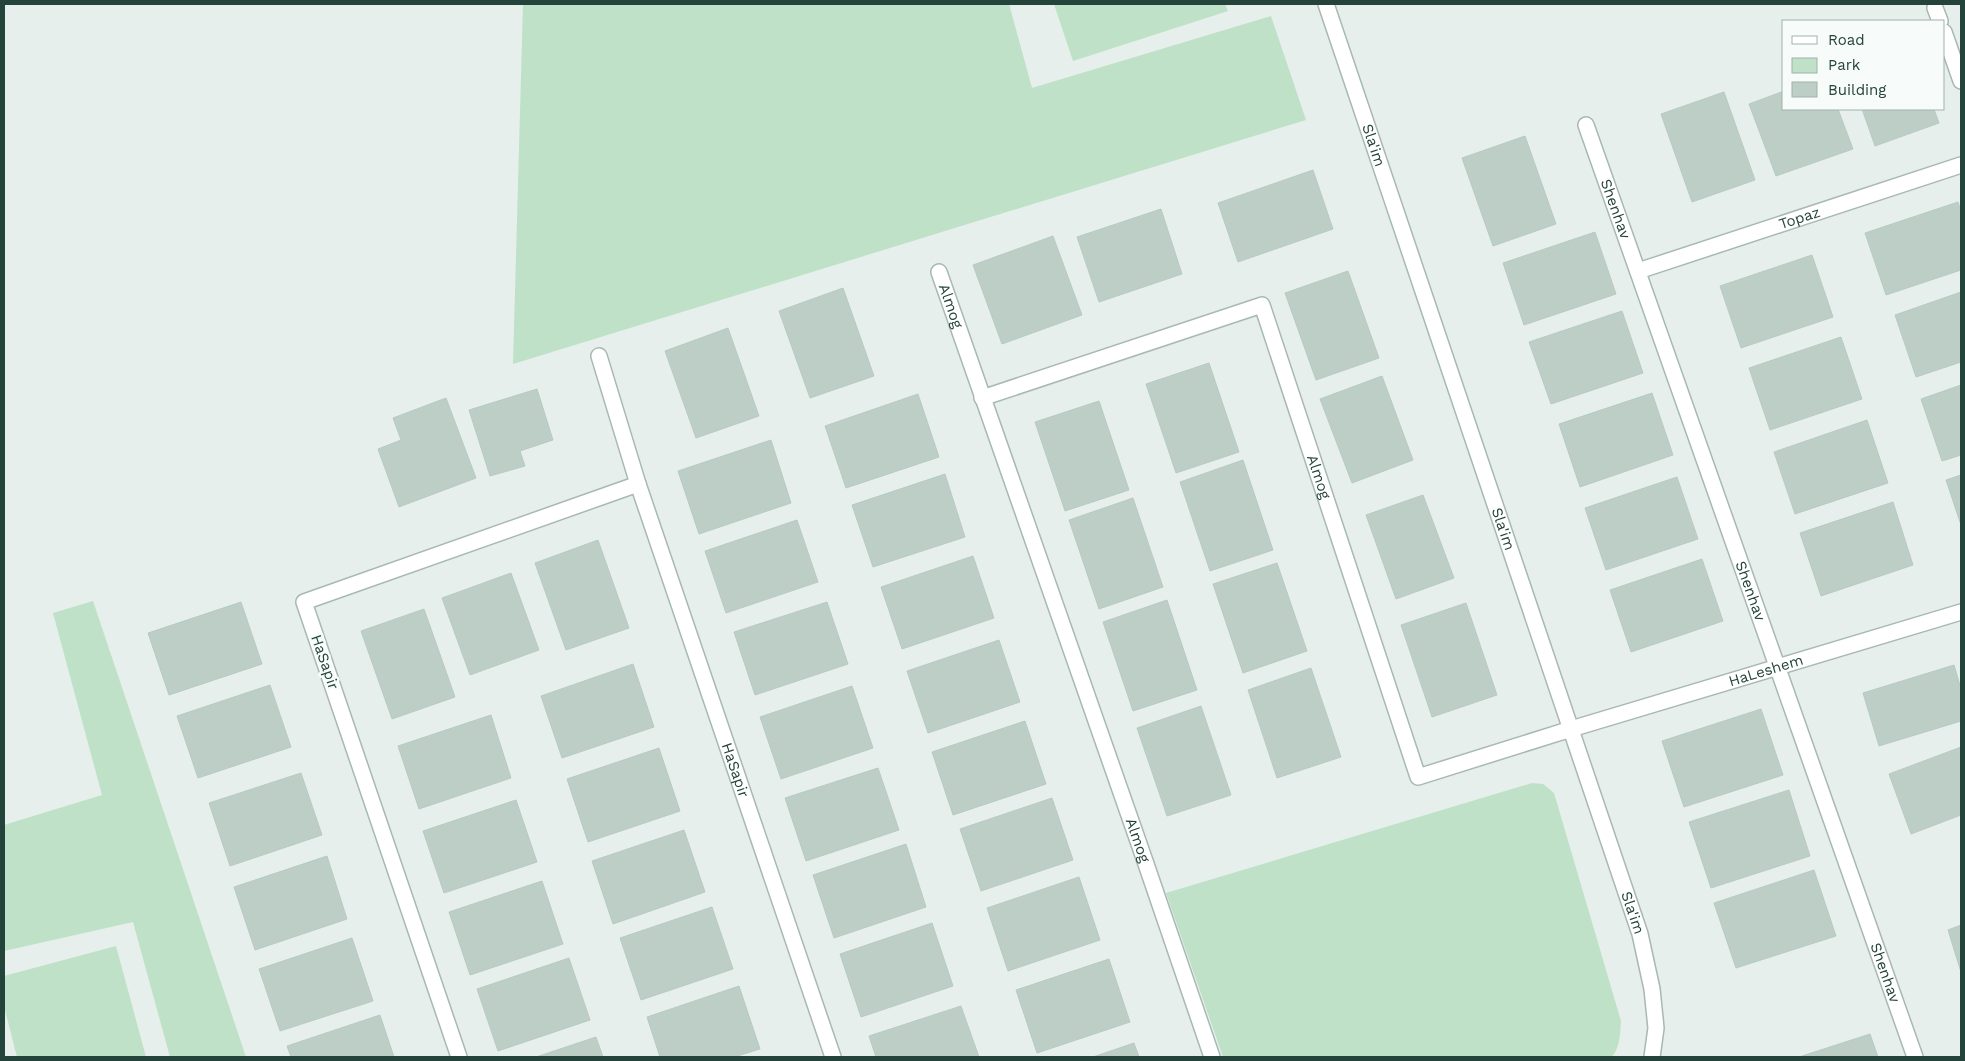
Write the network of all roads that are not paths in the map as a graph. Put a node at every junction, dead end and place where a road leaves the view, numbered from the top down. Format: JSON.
{"nodes":[{"id":1,"x":1326,"y":4,"type":"edge"},
{"id":2,"x":1945,"y":35,"type":"edge"},
{"id":3,"x":1961,"y":81,"type":"edge"},
{"id":4,"x":1586,"y":125,"type":"dead end"},
{"id":5,"x":1961,"y":165,"type":"edge"},
{"id":6,"x":1638,"y":271,"type":"junction"},
{"id":7,"x":939,"y":272,"type":"dead end"},
{"id":8,"x":599,"y":356,"type":"dead end"},
{"id":9,"x":982,"y":398,"type":"junction"},
{"id":10,"x":638,"y":484,"type":"junction"},
{"id":11,"x":1961,"y":612,"type":"edge"},
{"id":12,"x":1778,"y":668,"type":"junction"},
{"id":13,"x":1571,"y":729,"type":"junction"},
{"id":14,"x":458,"y":1057,"type":"edge"},
{"id":15,"x":833,"y":1057,"type":"edge"},
{"id":16,"x":1212,"y":1057,"type":"edge"},
{"id":17,"x":1652,"y":1057,"type":"edge"},
{"id":18,"x":1915,"y":1057,"type":"edge"}],
"edges":[{"from":1,"to":13,"type":"street","name":"Sla'im"},
{"from":2,"to":3,"type":"street"},
{"from":4,"to":6,"type":"street","name":"Shenhav"},
{"from":5,"to":6,"type":"street","name":"Topaz"},
{"from":6,"to":12,"type":"street","name":"Shenhav"},
{"from":7,"to":9,"type":"street","name":"Almog"},
{"from":8,"to":10,"type":"street","name":"HaSapir"},
{"from":9,"to":13,"type":"street","name":"Almog"},
{"from":9,"to":16,"type":"street","name":"Almog"},
{"from":10,"to":14,"type":"street","name":"HaSapir"},
{"from":10,"to":15,"type":"street","name":"HaSapir"},
{"from":11,"to":12,"type":"street","name":"HaLeshem"},
{"from":12,"to":13,"type":"street","name":"HaLeshem"},
{"from":12,"to":18,"type":"street","name":"Shenhav"},
{"from":13,"to":17,"type":"street","name":"Sla'im"}]}
